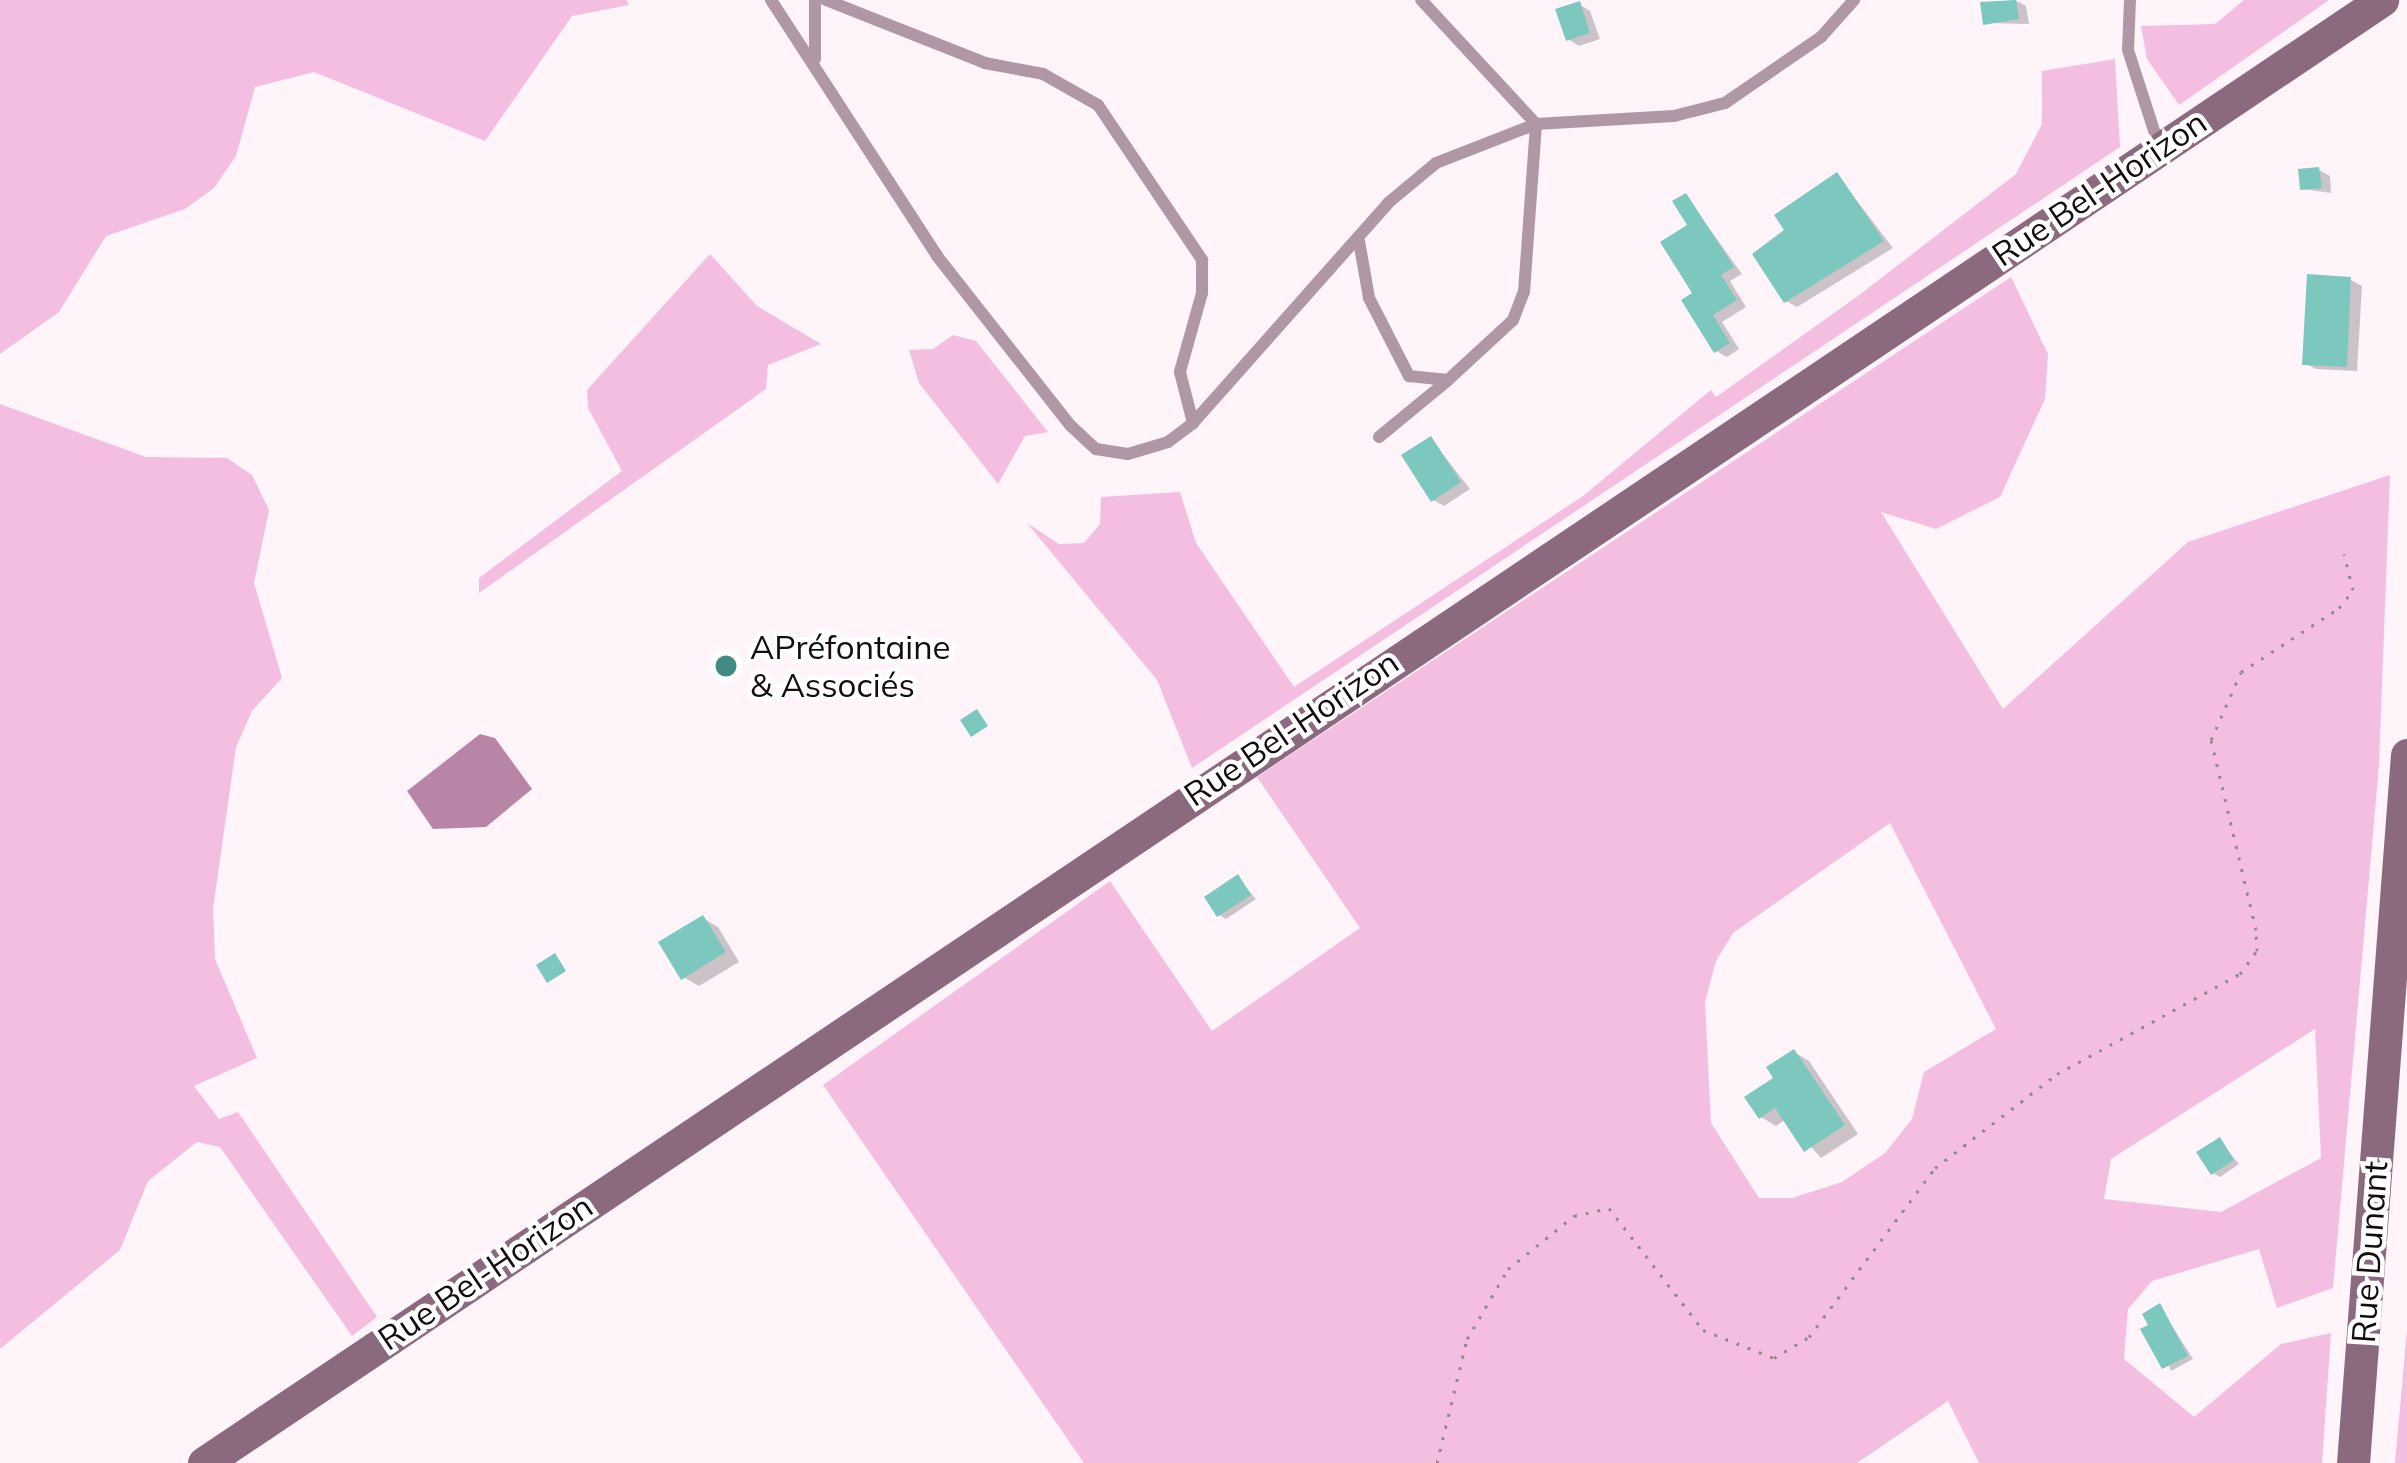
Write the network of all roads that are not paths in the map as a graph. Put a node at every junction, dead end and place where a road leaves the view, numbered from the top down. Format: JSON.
{"nodes":[{"id":1,"x":771,"y":0,"type":"edge"},
{"id":2,"x":814,"y":0,"type":"edge"},
{"id":3,"x":826,"y":0,"type":"edge"},
{"id":4,"x":1421,"y":0,"type":"edge"},
{"id":5,"x":1854,"y":0,"type":"edge"},
{"id":6,"x":2130,"y":0,"type":"edge"},
{"id":7,"x":2382,"y":0,"type":"edge"},
{"id":8,"x":815,"y":59,"type":"junction"},
{"id":9,"x":1536,"y":124,"type":"junction"},
{"id":10,"x":2160,"y":147,"type":"junction"},
{"id":11,"x":1359,"y":241,"type":"junction"},
{"id":12,"x":1448,"y":380,"type":"junction"},
{"id":13,"x":1193,"y":423,"type":"junction"},
{"id":14,"x":1379,"y":437,"type":"dead end"},
{"id":15,"x":2407,"y":755,"type":"edge"},
{"id":16,"x":204,"y":1463,"type":"edge"},
{"id":17,"x":2353,"y":1463,"type":"edge"}],
"edges":[{"from":1,"to":8,"type":"lane"},
{"from":2,"to":8,"type":"lane"},
{"from":3,"to":13,"type":"lane"},
{"from":4,"to":9,"type":"lane"},
{"from":5,"to":9,"type":"lane"},
{"from":6,"to":10,"type":"lane"},
{"from":7,"to":10,"type":"street","name":"Rue Bel-Horizon"},
{"from":8,"to":13,"type":"lane"},
{"from":9,"to":11,"type":"lane"},
{"from":9,"to":12,"type":"lane"},
{"from":10,"to":16,"type":"street","name":"Rue Bel-Horizon"},
{"from":11,"to":12,"type":"lane"},
{"from":11,"to":13,"type":"lane"},
{"from":12,"to":14,"type":"lane"},
{"from":15,"to":17,"type":"street","name":"Rue Dunant"}]}
